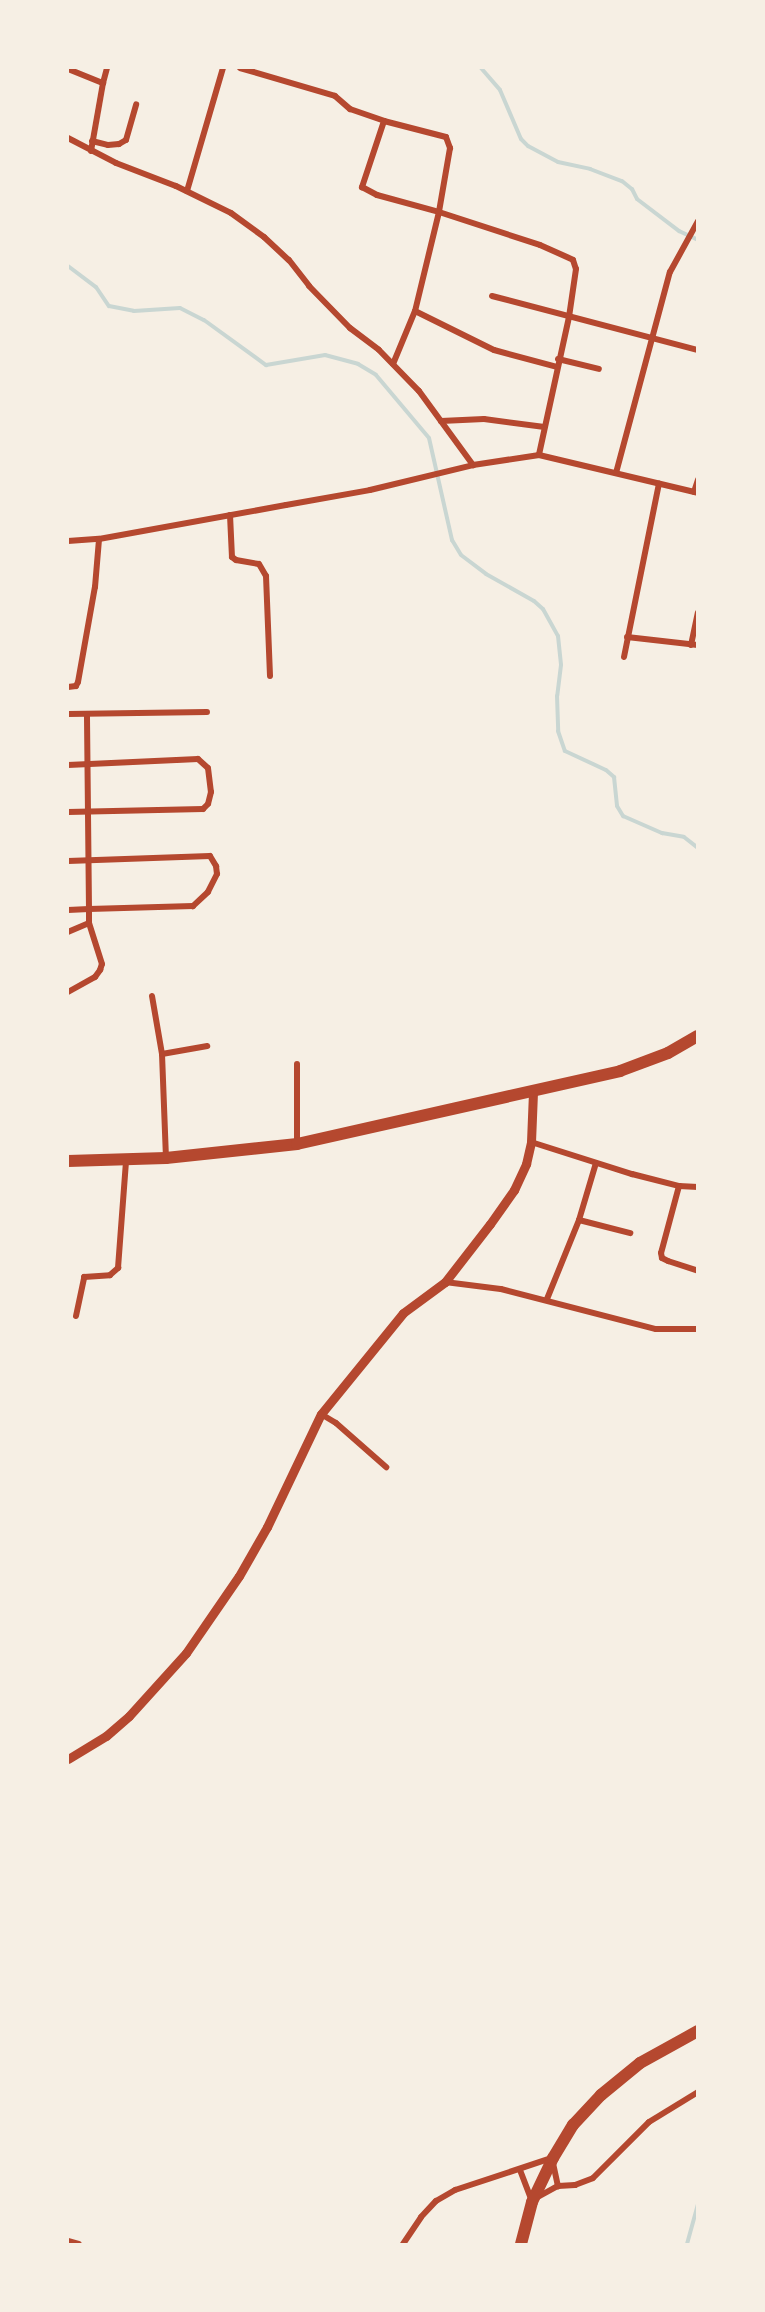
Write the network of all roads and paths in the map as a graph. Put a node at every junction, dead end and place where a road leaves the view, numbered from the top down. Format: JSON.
{"nodes":[{"id":1,"x":106,"y":68,"type":"edge"},
{"id":2,"x":223,"y":68,"type":"edge"},
{"id":3,"x":243,"y":68,"type":"edge"},
{"id":4,"x":68,"y":69,"type":"edge"},
{"id":5,"x":103,"y":83,"type":"junction"},
{"id":6,"x":136,"y":104,"type":"dead end"},
{"id":7,"x":384,"y":121,"type":"junction"},
{"id":8,"x":68,"y":138,"type":"edge"},
{"id":9,"x":92,"y":141,"type":"junction"},
{"id":10,"x":92,"y":152,"type":"junction"},
{"id":11,"x":187,"y":191,"type":"junction"},
{"id":12,"x":439,"y":212,"type":"junction"},
{"id":13,"x":698,"y":221,"type":"edge"},
{"id":14,"x":492,"y":296,"type":"dead end"},
{"id":15,"x":415,"y":311,"type":"junction"},
{"id":16,"x":569,"y":317,"type":"junction"},
{"id":17,"x":652,"y":338,"type":"junction"},
{"id":18,"x":698,"y":350,"type":"edge"},
{"id":19,"x":558,"y":359,"type":"junction"},
{"id":20,"x":393,"y":364,"type":"junction"},
{"id":21,"x":557,"y":367,"type":"junction"},
{"id":22,"x":599,"y":369,"type":"dead end"},
{"id":23,"x":441,"y":421,"type":"junction"},
{"id":24,"x":544,"y":427,"type":"junction"},
{"id":25,"x":539,"y":455,"type":"junction"},
{"id":26,"x":472,"y":465,"type":"junction"},
{"id":27,"x":616,"y":473,"type":"junction"},
{"id":28,"x":698,"y":480,"type":"edge"},
{"id":29,"x":658,"y":484,"type":"junction"},
{"id":30,"x":696,"y":492,"type":"edge"},
{"id":31,"x":230,"y":515,"type":"junction"},
{"id":32,"x":99,"y":539,"type":"junction"},
{"id":33,"x":68,"y":541,"type":"edge"},
{"id":34,"x":698,"y":613,"type":"edge"},
{"id":35,"x":627,"y":637,"type":"junction"},
{"id":36,"x":694,"y":645,"type":"edge"},
{"id":37,"x":624,"y":657,"type":"dead end"},
{"id":38,"x":270,"y":676,"type":"dead end"},
{"id":39,"x":68,"y":687,"type":"edge"},
{"id":40,"x":207,"y":712,"type":"dead end"},
{"id":41,"x":68,"y":714,"type":"edge"},
{"id":42,"x":87,"y":714,"type":"junction"},
{"id":43,"x":89,"y":764,"type":"junction"},
{"id":44,"x":68,"y":765,"type":"edge"},
{"id":45,"x":89,"y":811,"type":"junction"},
{"id":46,"x":68,"y":812,"type":"edge"},
{"id":47,"x":89,"y":860,"type":"junction"},
{"id":48,"x":68,"y":861,"type":"edge"},
{"id":49,"x":89,"y":909,"type":"junction"},
{"id":50,"x":68,"y":910,"type":"edge"},
{"id":51,"x":89,"y":923,"type":"junction"},
{"id":52,"x":68,"y":932,"type":"edge"},
{"id":53,"x":68,"y":992,"type":"edge"},
{"id":54,"x":152,"y":996,"type":"dead end"},
{"id":55,"x":698,"y":1036,"type":"edge"},
{"id":56,"x":207,"y":1046,"type":"dead end"},
{"id":57,"x":162,"y":1054,"type":"junction"},
{"id":58,"x":297,"y":1064,"type":"dead end"},
{"id":59,"x":533,"y":1092,"type":"junction"},
{"id":60,"x":531,"y":1142,"type":"junction"},
{"id":61,"x":297,"y":1144,"type":"junction"},
{"id":62,"x":166,"y":1158,"type":"junction"},
{"id":63,"x":68,"y":1161,"type":"edge"},
{"id":64,"x":126,"y":1161,"type":"junction"},
{"id":65,"x":596,"y":1163,"type":"junction"},
{"id":66,"x":679,"y":1186,"type":"junction"},
{"id":67,"x":698,"y":1187,"type":"edge"},
{"id":68,"x":579,"y":1220,"type":"junction"},
{"id":69,"x":630,"y":1233,"type":"dead end"},
{"id":70,"x":698,"y":1271,"type":"edge"},
{"id":71,"x":445,"y":1282,"type":"junction"},
{"id":72,"x":547,"y":1299,"type":"junction"},
{"id":73,"x":76,"y":1316,"type":"dead end"},
{"id":74,"x":698,"y":1329,"type":"edge"},
{"id":75,"x":321,"y":1414,"type":"junction"},
{"id":76,"x":386,"y":1467,"type":"dead end"},
{"id":77,"x":68,"y":1759,"type":"edge"},
{"id":78,"x":698,"y":2031,"type":"edge"},
{"id":79,"x":698,"y":2092,"type":"edge"},
{"id":80,"x":553,"y":2158,"type":"junction"},
{"id":81,"x":520,"y":2170,"type":"junction"},
{"id":82,"x":558,"y":2186,"type":"junction"},
{"id":83,"x":533,"y":2201,"type":"junction"},
{"id":84,"x":68,"y":2241,"type":"edge"},
{"id":85,"x":79,"y":2244,"type":"edge"},
{"id":86,"x":403,"y":2244,"type":"edge"},
{"id":87,"x":521,"y":2244,"type":"edge"}],
"edges":[{"from":1,"to":5,"type":"street"},
{"from":2,"to":11,"type":"street"},
{"from":3,"to":7,"type":"street"},
{"from":4,"to":5,"type":"street"},
{"from":5,"to":9,"type":"street"},
{"from":6,"to":9,"type":"street"},
{"from":7,"to":12,"type":"street"},
{"from":7,"to":12,"type":"street"},
{"from":8,"to":10,"type":"street"},
{"from":9,"to":10,"type":"street"},
{"from":10,"to":11,"type":"street"},
{"from":11,"to":20,"type":"street"},
{"from":12,"to":15,"type":"street"},
{"from":12,"to":16,"type":"street"},
{"from":13,"to":17,"type":"street"},
{"from":14,"to":16,"type":"street"},
{"from":15,"to":20,"type":"street"},
{"from":15,"to":21,"type":"street"},
{"from":16,"to":17,"type":"street"},
{"from":16,"to":19,"type":"street"},
{"from":17,"to":18,"type":"street"},
{"from":17,"to":27,"type":"street"},
{"from":19,"to":21,"type":"street"},
{"from":19,"to":22,"type":"street"},
{"from":20,"to":23,"type":"street"},
{"from":21,"to":24,"type":"street"},
{"from":23,"to":24,"type":"street"},
{"from":23,"to":26,"type":"street"},
{"from":24,"to":25,"type":"street"},
{"from":25,"to":26,"type":"street"},
{"from":25,"to":27,"type":"street"},
{"from":26,"to":31,"type":"street"},
{"from":27,"to":29,"type":"street"},
{"from":28,"to":30,"type":"street"},
{"from":29,"to":30,"type":"street"},
{"from":29,"to":35,"type":"street"},
{"from":31,"to":32,"type":"street"},
{"from":31,"to":38,"type":"street"},
{"from":32,"to":33,"type":"street"},
{"from":32,"to":39,"type":"street"},
{"from":34,"to":36,"type":"street"},
{"from":35,"to":36,"type":"street"},
{"from":35,"to":37,"type":"street"},
{"from":40,"to":42,"type":"street"},
{"from":41,"to":42,"type":"street"},
{"from":42,"to":43,"type":"street"},
{"from":43,"to":44,"type":"street"},
{"from":43,"to":45,"type":"street"},
{"from":43,"to":45,"type":"street"},
{"from":45,"to":46,"type":"street"},
{"from":45,"to":47,"type":"street"},
{"from":47,"to":48,"type":"street"},
{"from":47,"to":49,"type":"street"},
{"from":47,"to":49,"type":"street"},
{"from":49,"to":50,"type":"street"},
{"from":49,"to":51,"type":"street"},
{"from":51,"to":52,"type":"street"},
{"from":51,"to":53,"type":"street"},
{"from":54,"to":57,"type":"street"},
{"from":55,"to":59,"type":"main road"},
{"from":56,"to":57,"type":"street"},
{"from":57,"to":62,"type":"street"},
{"from":58,"to":61,"type":"street"},
{"from":59,"to":60,"type":"street"},
{"from":59,"to":61,"type":"main road"},
{"from":60,"to":65,"type":"street"},
{"from":60,"to":71,"type":"street"},
{"from":61,"to":62,"type":"main road"},
{"from":62,"to":64,"type":"main road"},
{"from":63,"to":64,"type":"main road"},
{"from":64,"to":73,"type":"street"},
{"from":65,"to":66,"type":"street"},
{"from":65,"to":68,"type":"street"},
{"from":66,"to":67,"type":"street"},
{"from":66,"to":70,"type":"street"},
{"from":68,"to":69,"type":"street"},
{"from":68,"to":72,"type":"street"},
{"from":71,"to":72,"type":"street"},
{"from":71,"to":75,"type":"street"},
{"from":72,"to":74,"type":"street"},
{"from":75,"to":76,"type":"street"},
{"from":75,"to":77,"type":"street"},
{"from":78,"to":80,"type":"main road"},
{"from":79,"to":82,"type":"street"},
{"from":80,"to":81,"type":"street"},
{"from":80,"to":82,"type":"street"},
{"from":80,"to":83,"type":"main road"},
{"from":81,"to":83,"type":"street"},
{"from":81,"to":86,"type":"street"},
{"from":82,"to":83,"type":"street"},
{"from":83,"to":87,"type":"main road"},
{"from":84,"to":85,"type":"street"}]}
